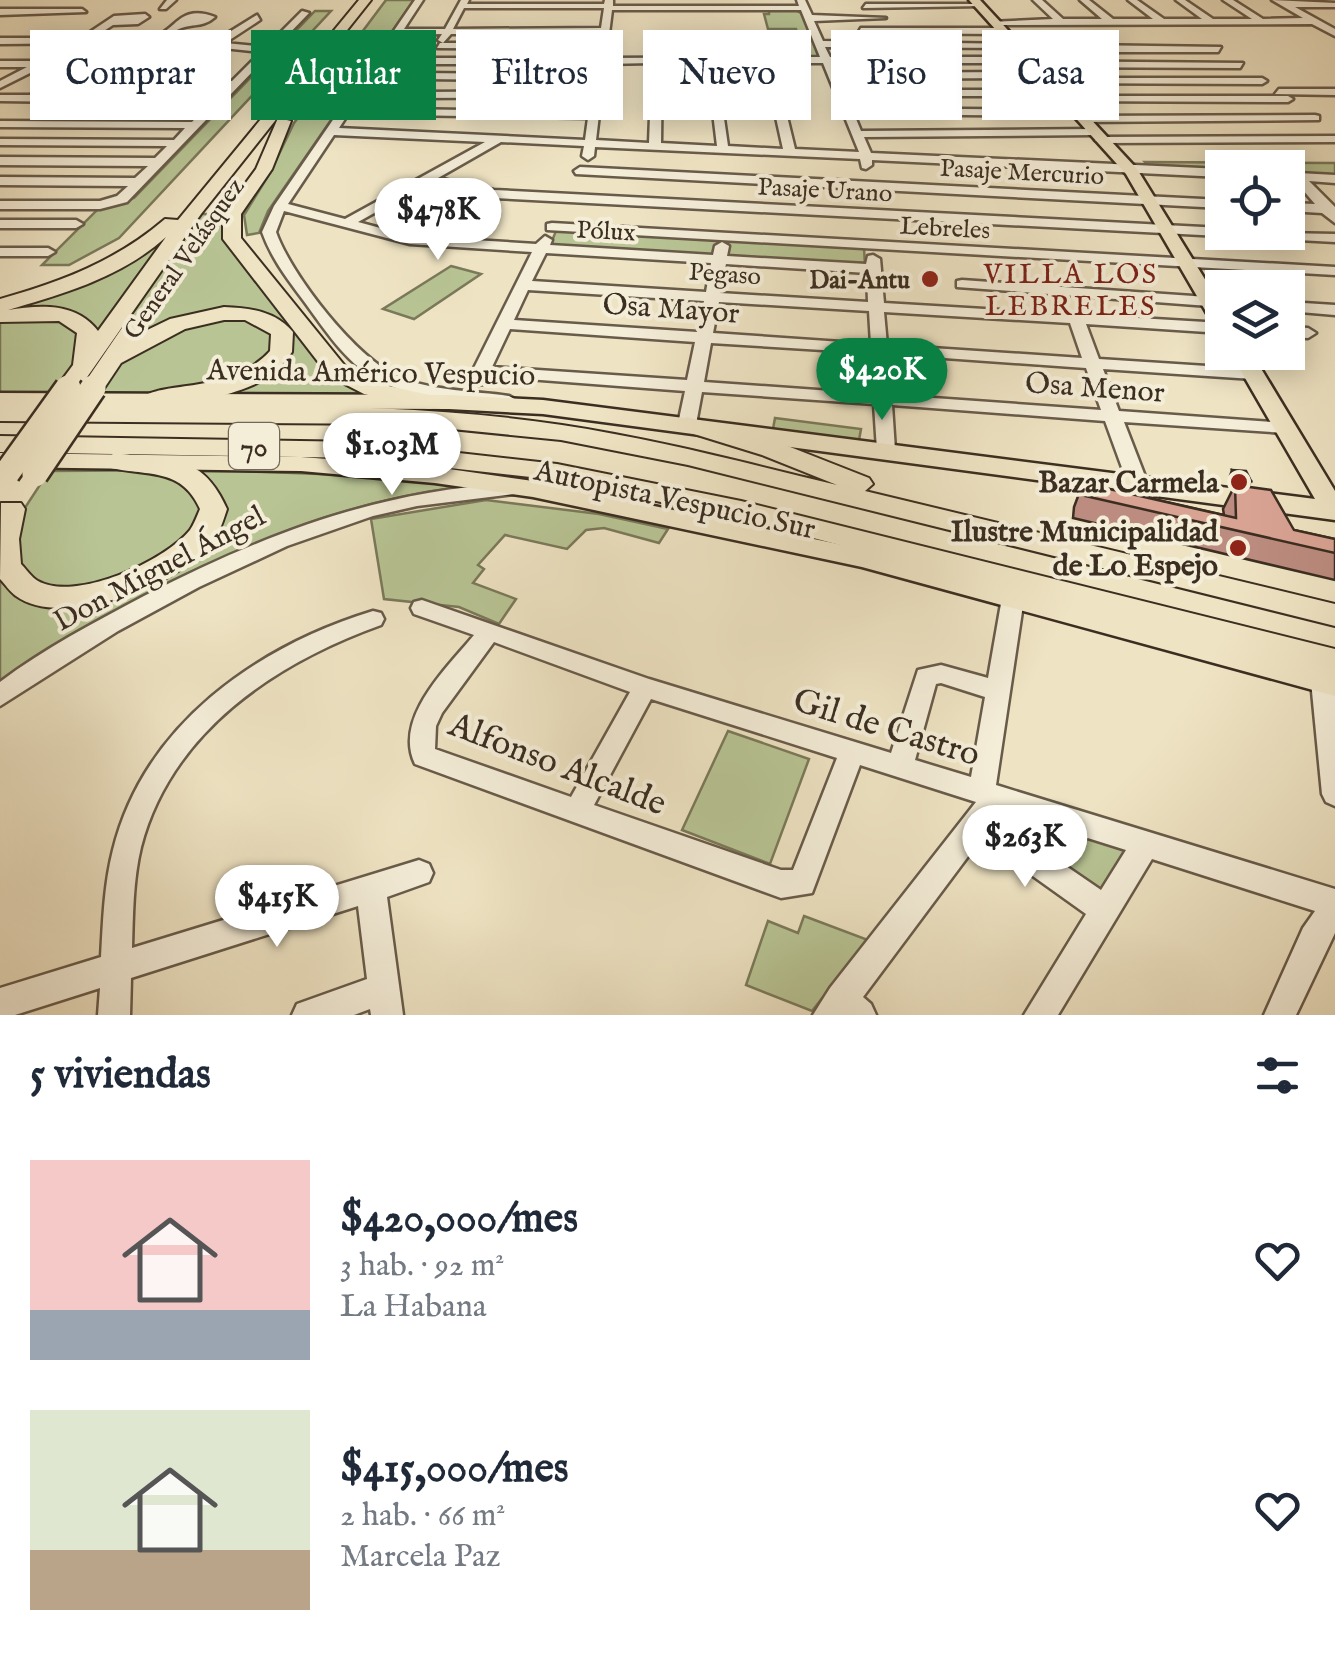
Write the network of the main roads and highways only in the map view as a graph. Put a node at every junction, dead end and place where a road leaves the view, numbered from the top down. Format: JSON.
{"nodes":[{"id":1,"x":373,"y":3,"type":"edge"},
{"id":2,"x":976,"y":3,"type":"edge"},
{"id":3,"x":283,"y":121,"type":"junction"},
{"id":4,"x":220,"y":178,"type":"junction"},
{"id":5,"x":1205,"y":287,"type":"edge"},
{"id":6,"x":0,"y":306,"type":"edge"},
{"id":7,"x":0,"y":318,"type":"edge"},
{"id":8,"x":1251,"y":370,"type":"edge"},
{"id":9,"x":87,"y":379,"type":"junction"},
{"id":10,"x":0,"y":400,"type":"edge"},
{"id":11,"x":151,"y":400,"type":"junction"},
{"id":12,"x":428,"y":402,"type":"junction"},
{"id":13,"x":0,"y":414,"type":"edge"},
{"id":14,"x":687,"y":424,"type":"junction"},
{"id":15,"x":0,"y":444,"type":"edge"},
{"id":16,"x":116,"y":461,"type":"junction"},
{"id":17,"x":256,"y":462,"type":"junction"},
{"id":18,"x":508,"y":464,"type":"junction"},
{"id":19,"x":7,"y":485,"type":"edge"},
{"id":20,"x":1335,"y":511,"type":"edge"},
{"id":21,"x":954,"y":522,"type":"junction"},
{"id":22,"x":1335,"y":615,"type":"edge"},
{"id":23,"x":1331,"y":676,"type":"edge"}],
"edges":[{"from":1,"to":3,"type":"highway","name":"General Velásquez"},
{"from":1,"to":4,"type":"highway","name":"General Velásquez"},
{"from":2,"to":5,"type":"main road"},
{"from":3,"to":9,"type":"highway","name":"General Velásquez"},
{"from":3,"to":12,"type":"highway"},
{"from":4,"to":6,"type":"highway"},
{"from":4,"to":9,"type":"highway","name":"General Velásquez"},
{"from":7,"to":9,"type":"highway"},
{"from":8,"to":20,"type":"main road"},
{"from":9,"to":11,"type":"highway"},
{"from":9,"to":19,"type":"highway","name":"General Velásquez","bridge":true},
{"from":10,"to":11,"type":"main road","name":"Avenida Américo Vespucio"},
{"from":11,"to":12,"type":"main road","name":"Avenida Américo Vespucio"},
{"from":12,"to":14,"type":"main road","name":"Avenida Américo Vespucio"},
{"from":13,"to":21,"type":"highway","name":"Autopista Vespucio Sur","number":"70"},
{"from":14,"to":20,"type":"main road","name":"Avenida Américo Vespucio"},
{"from":14,"to":21,"type":"highway"},
{"from":15,"to":18,"type":"highway","name":"Autopista Vespucio Sur","number":"70"},
{"from":16,"to":17,"type":"main road"},
{"from":16,"to":19,"type":"main road"},
{"from":16,"to":19,"type":"highway"},
{"from":17,"to":18,"type":"highway"},
{"from":17,"to":23,"type":"main road"},
{"from":18,"to":23,"type":"highway","name":"Autopista Vespucio Sur","number":"70"},
{"from":21,"to":22,"type":"highway","name":"Autopista Vespucio Sur","number":"70"}]}
